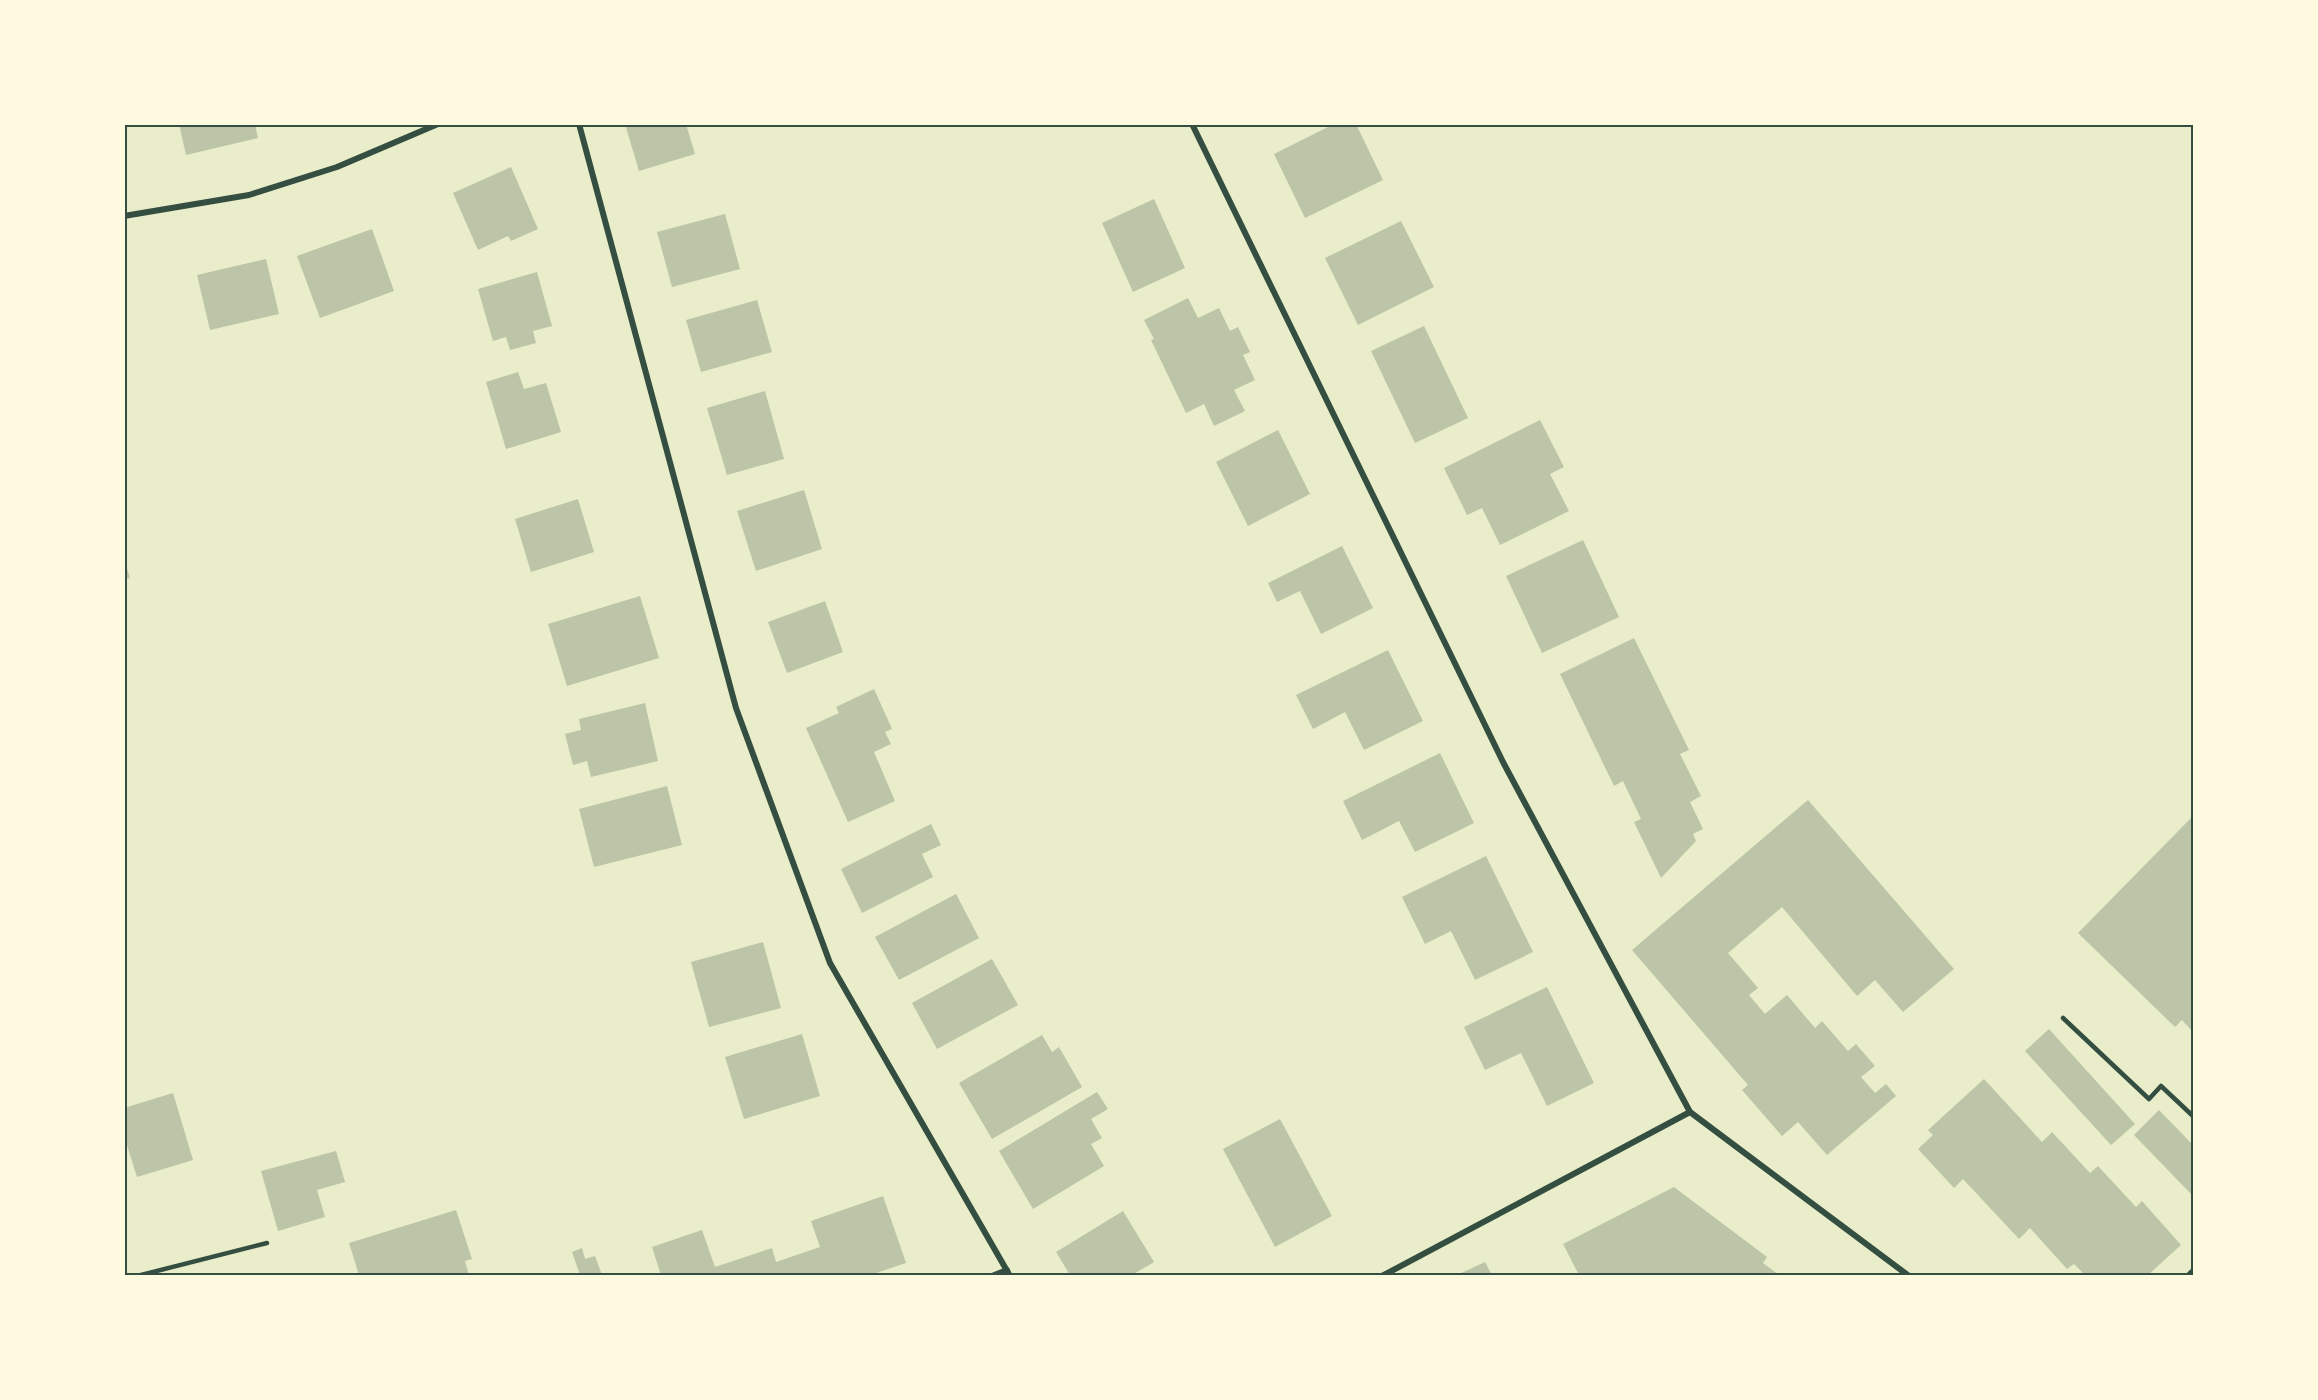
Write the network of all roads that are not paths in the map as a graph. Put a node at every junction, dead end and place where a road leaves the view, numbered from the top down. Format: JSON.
{"nodes":[{"id":1,"x":438,"y":124,"type":"edge"},
{"id":2,"x":579,"y":124,"type":"edge"},
{"id":3,"x":1192,"y":124,"type":"edge"},
{"id":4,"x":124,"y":216,"type":"edge"},
{"id":5,"x":2063,"y":1018,"type":"dead end"},
{"id":6,"x":1690,"y":1112,"type":"junction"},
{"id":7,"x":2193,"y":1117,"type":"edge"},
{"id":8,"x":267,"y":1243,"type":"dead end"},
{"id":9,"x":2193,"y":1269,"type":"edge"},
{"id":10,"x":1008,"y":1273,"type":"edge"},
{"id":11,"x":137,"y":1275,"type":"edge"},
{"id":12,"x":993,"y":1275,"type":"edge"},
{"id":13,"x":1382,"y":1275,"type":"edge"},
{"id":14,"x":1909,"y":1275,"type":"edge"},
{"id":15,"x":2187,"y":1275,"type":"edge"}],
"edges":[{"from":1,"to":4,"type":"street"},
{"from":2,"to":10,"type":"street"},
{"from":3,"to":6,"type":"street"},
{"from":5,"to":7,"type":"lane"},
{"from":6,"to":13,"type":"street"},
{"from":6,"to":14,"type":"street"},
{"from":8,"to":11,"type":"lane"},
{"from":9,"to":15,"type":"lane"},
{"from":10,"to":12,"type":"street"}]}
